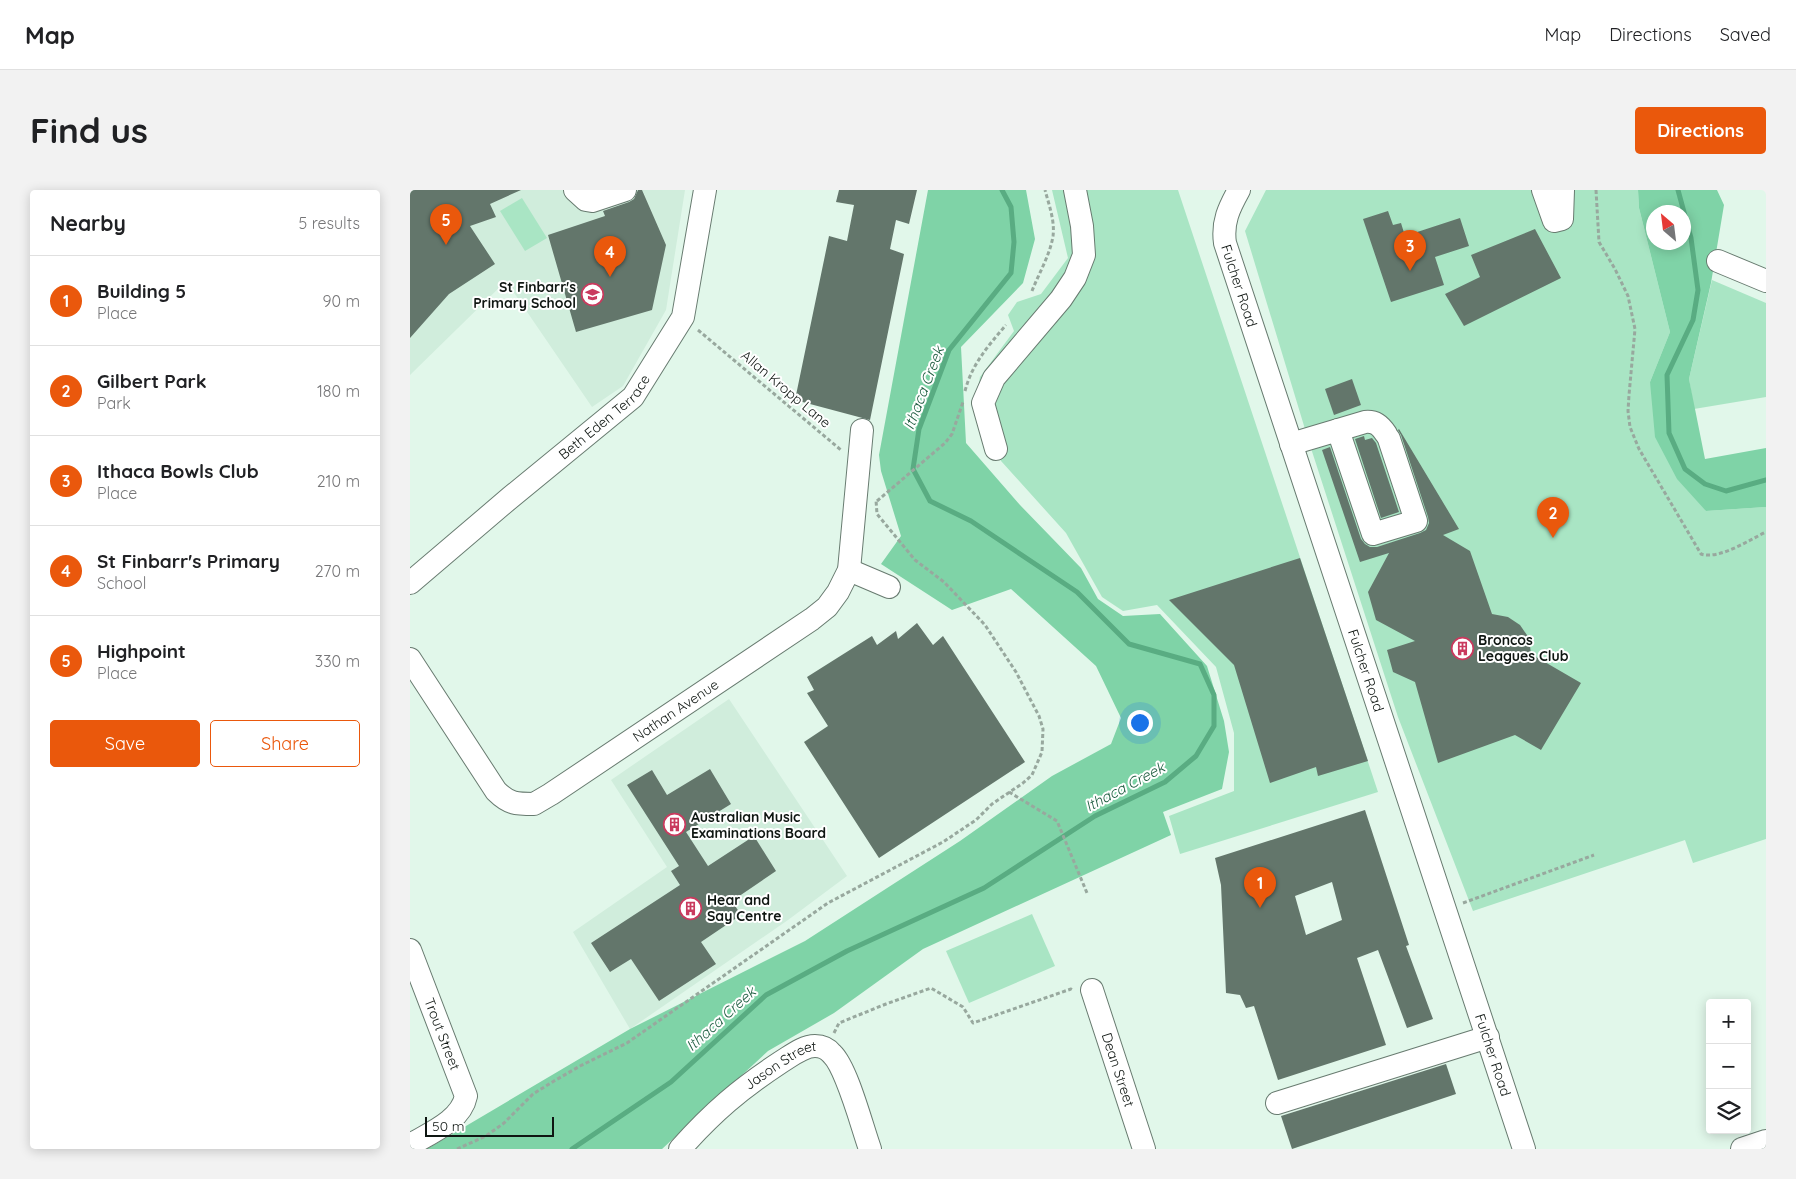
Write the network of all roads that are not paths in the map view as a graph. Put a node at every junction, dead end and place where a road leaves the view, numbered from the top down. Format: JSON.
{"nodes":[{"id":1,"x":575,"y":190,"type":"edge"},
{"id":2,"x":625,"y":190,"type":"edge"},
{"id":3,"x":705,"y":190,"type":"edge"},
{"id":4,"x":1075,"y":190,"type":"edge"},
{"id":5,"x":1543,"y":190,"type":"edge"},
{"id":6,"x":1564,"y":190,"type":"edge"},
{"id":7,"x":1236,"y":191,"type":"edge"},
{"id":8,"x":1718,"y":261,"type":"dead end"},
{"id":9,"x":1766,"y":281,"type":"edge"},
{"id":10,"x":862,"y":430,"type":"dead end"},
{"id":11,"x":1338,"y":430,"type":"junction"},
{"id":12,"x":1291,"y":444,"type":"junction"},
{"id":13,"x":996,"y":449,"type":"dead end"},
{"id":14,"x":849,"y":570,"type":"junction"},
{"id":15,"x":410,"y":583,"type":"edge"},
{"id":16,"x":889,"y":587,"type":"dead end"},
{"id":17,"x":410,"y":659,"type":"edge"},
{"id":18,"x":410,"y":950,"type":"edge"},
{"id":19,"x":1092,"y":990,"type":"road end"},
{"id":20,"x":1488,"y":1037,"type":"junction"},
{"id":21,"x":1277,"y":1103,"type":"dead end"},
{"id":22,"x":1766,"y":1141,"type":"edge"},
{"id":23,"x":410,"y":1145,"type":"edge"},
{"id":24,"x":680,"y":1149,"type":"edge"},
{"id":25,"x":870,"y":1149,"type":"edge"},
{"id":26,"x":1144,"y":1149,"type":"edge"},
{"id":27,"x":1524,"y":1149,"type":"edge"},
{"id":28,"x":1742,"y":1149,"type":"edge"}],
"edges":[{"from":1,"to":2,"type":"street"},
{"from":3,"to":15,"type":"street","name":"Beth Eden Terrace"},
{"from":4,"to":13,"type":"street"},
{"from":5,"to":6,"type":"street"},
{"from":7,"to":12,"type":"street","name":"Fulcher Road"},
{"from":8,"to":9,"type":"street"},
{"from":10,"to":14,"type":"street","name":"Nathan Avenue"},
{"from":11,"to":11,"type":"street"},
{"from":11,"to":12,"type":"street"},
{"from":12,"to":20,"type":"street","name":"Fulcher Road"},
{"from":14,"to":16,"type":"street"},
{"from":14,"to":17,"type":"street","name":"Nathan Avenue"},
{"from":18,"to":23,"type":"street","name":"Trout Street"},
{"from":19,"to":26,"type":"street","name":"Dean Street"},
{"from":20,"to":21,"type":"street"},
{"from":20,"to":27,"type":"street","name":"Fulcher Road"},
{"from":22,"to":28,"type":"street"},
{"from":24,"to":25,"type":"street","name":"Jason Street"}]}
